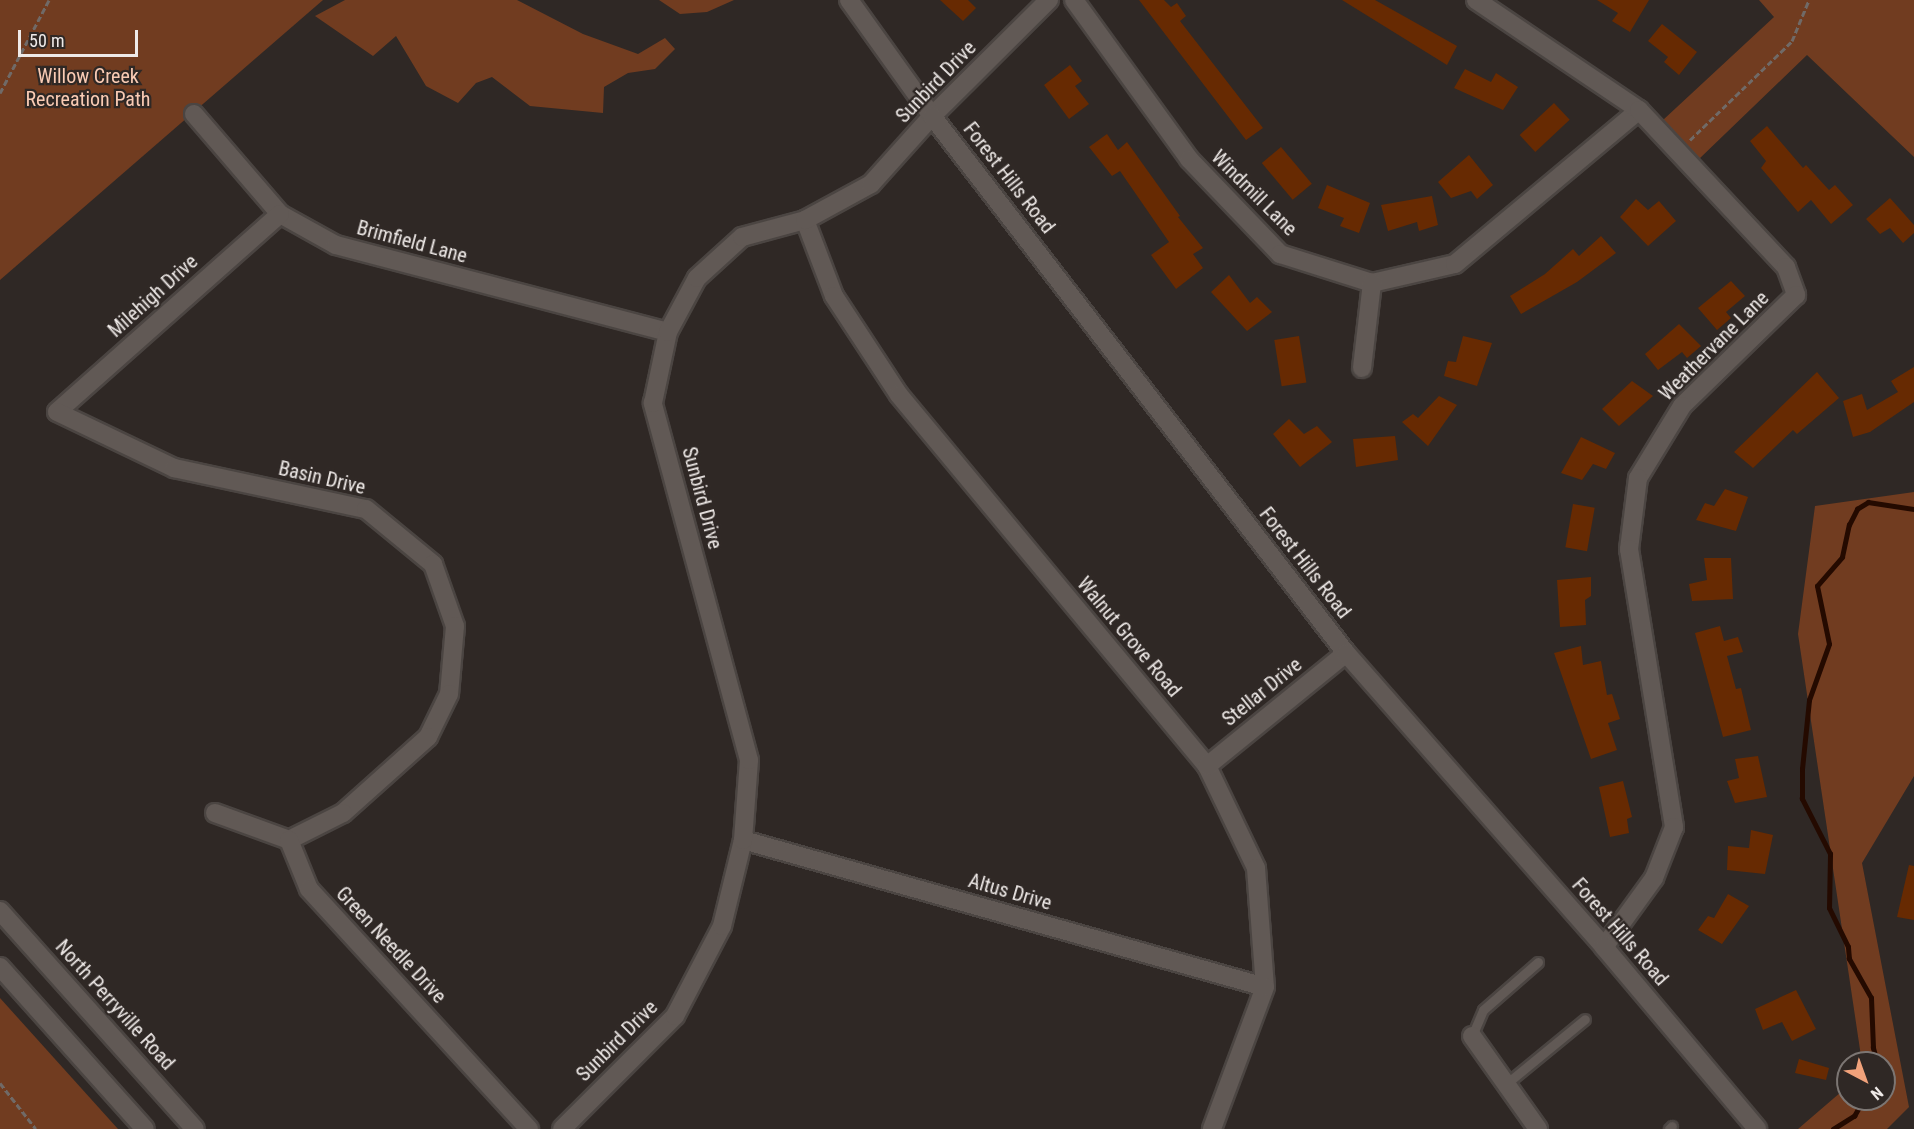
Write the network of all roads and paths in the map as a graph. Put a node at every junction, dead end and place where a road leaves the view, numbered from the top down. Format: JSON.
{"nodes":[{"id":1,"x":49,"y":0,"type":"edge"},
{"id":2,"x":849,"y":0,"type":"edge"},
{"id":3,"x":1049,"y":0,"type":"edge"},
{"id":4,"x":1074,"y":0,"type":"edge"},
{"id":5,"x":1476,"y":0,"type":"edge"},
{"id":6,"x":1809,"y":0,"type":"edge"},
{"id":7,"x":0,"y":93,"type":"edge"},
{"id":8,"x":1639,"y":110,"type":"junction"},
{"id":9,"x":194,"y":114,"type":"dead end"},
{"id":10,"x":932,"y":116,"type":"junction"},
{"id":11,"x":1678,"y":152,"type":"junction"},
{"id":12,"x":280,"y":214,"type":"junction"},
{"id":13,"x":805,"y":220,"type":"junction"},
{"id":14,"x":1372,"y":283,"type":"junction"},
{"id":15,"x":668,"y":332,"type":"junction"},
{"id":16,"x":1362,"y":368,"type":"dead end"},
{"id":17,"x":57,"y":412,"type":"joint"},
{"id":18,"x":1346,"y":653,"type":"junction"},
{"id":19,"x":1207,"y":766,"type":"junction"},
{"id":20,"x":215,"y":813,"type":"dead end"},
{"id":21,"x":289,"y":840,"type":"junction"},
{"id":22,"x":743,"y":840,"type":"junction"},
{"id":23,"x":0,"y":911,"type":"edge"},
{"id":24,"x":1604,"y":947,"type":"junction"},
{"id":25,"x":1538,"y":962,"type":"dead end"},
{"id":26,"x":0,"y":967,"type":"edge"},
{"id":27,"x":1265,"y":987,"type":"junction"},
{"id":28,"x":1585,"y":1019,"type":"dead end"},
{"id":29,"x":1472,"y":1036,"type":"joint"},
{"id":30,"x":0,"y":1083,"type":"edge"},
{"id":31,"x":1506,"y":1084,"type":"junction"},
{"id":32,"x":36,"y":1129,"type":"edge"},
{"id":33,"x":145,"y":1129,"type":"edge"},
{"id":34,"x":195,"y":1129,"type":"edge"},
{"id":35,"x":529,"y":1129,"type":"edge"},
{"id":36,"x":562,"y":1129,"type":"edge"},
{"id":37,"x":1212,"y":1129,"type":"edge"},
{"id":38,"x":1538,"y":1129,"type":"edge"},
{"id":39,"x":1757,"y":1129,"type":"edge"}],
"edges":[{"from":1,"to":7,"type":"path"},
{"from":2,"to":10,"type":"street","name":"Forest Hills Road"},
{"from":3,"to":10,"type":"street","name":"Sunbird Drive"},
{"from":4,"to":14,"type":"street","name":"Windmill Lane"},
{"from":5,"to":8,"type":"street","name":"Weathervane Lane"},
{"from":6,"to":11,"type":"path"},
{"from":8,"to":11,"type":"street","name":"Weathervane Lane"},
{"from":8,"to":14,"type":"street"},
{"from":9,"to":12,"type":"street","name":"Brimfield Lane"},
{"from":10,"to":13,"type":"street","name":"Sunbird Drive"},
{"from":10,"to":18,"type":"street","name":"Forest Hills Road"},
{"from":11,"to":24,"type":"street","name":"Weathervane Lane"},
{"from":12,"to":15,"type":"street","name":"Brimfield Lane"},
{"from":12,"to":17,"type":"street","name":"Milehigh Drive"},
{"from":13,"to":15,"type":"street","name":"Sunbird Drive"},
{"from":13,"to":19,"type":"street","name":"Walnut Grove Road"},
{"from":14,"to":16,"type":"street"},
{"from":15,"to":22,"type":"street","name":"Sunbird Drive"},
{"from":17,"to":21,"type":"street","name":"Basin Drive"},
{"from":18,"to":19,"type":"street","name":"Stellar Drive"},
{"from":18,"to":24,"type":"street","name":"Forest Hills Road"},
{"from":19,"to":27,"type":"street","name":"Walnut Grove Road"},
{"from":20,"to":21,"type":"street"},
{"from":21,"to":35,"type":"street","name":"Green Needle Drive"},
{"from":22,"to":27,"type":"street","name":"Altus Drive"},
{"from":22,"to":36,"type":"street","name":"Sunbird Drive"},
{"from":23,"to":34,"type":"street","name":"North Perryville Road"},
{"from":24,"to":39,"type":"street","name":"Forest Hills Road"},
{"from":25,"to":29,"type":"lane"},
{"from":26,"to":33,"type":"street"},
{"from":27,"to":37,"type":"street","name":"Walnut Grove Road"},
{"from":28,"to":31,"type":"lane"},
{"from":29,"to":31,"type":"street"},
{"from":30,"to":32,"type":"path"},
{"from":31,"to":38,"type":"street"}]}
